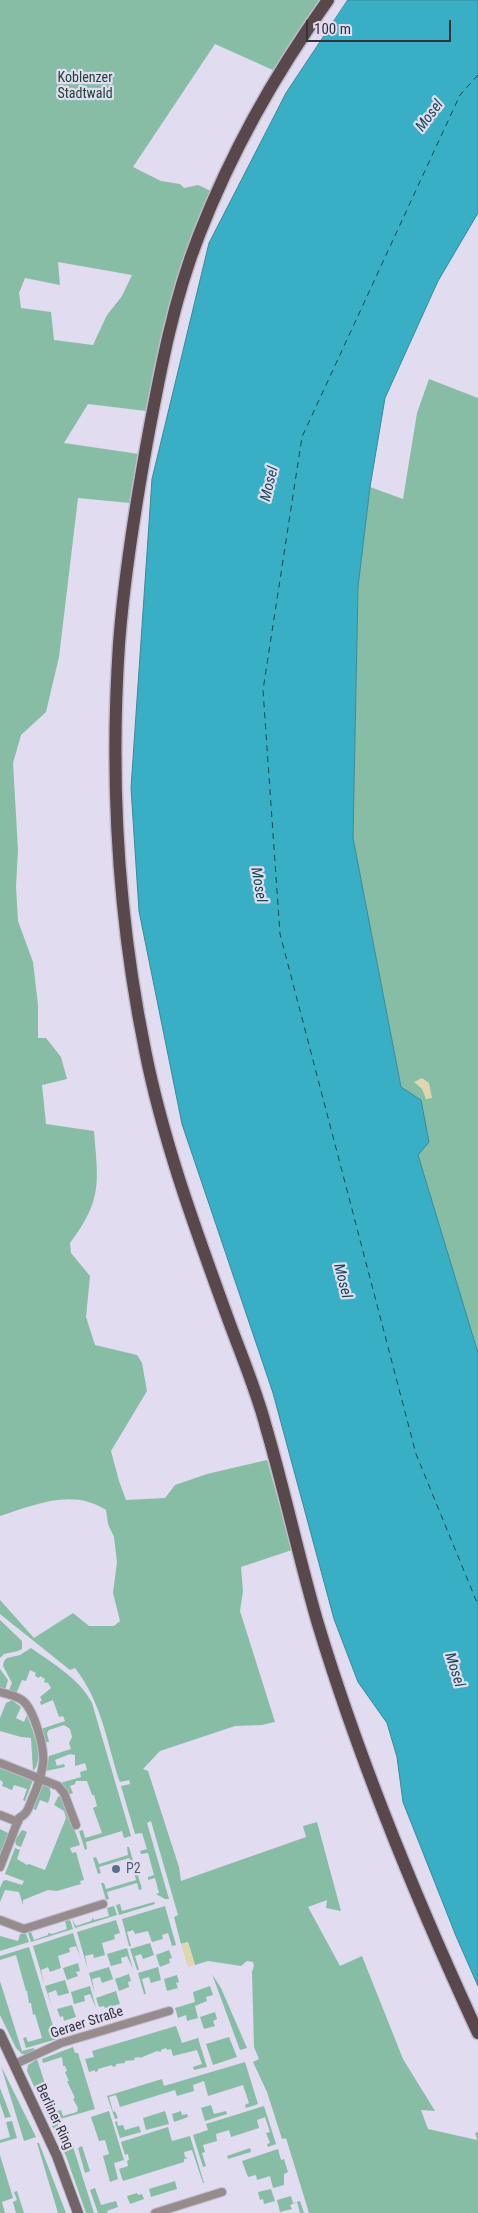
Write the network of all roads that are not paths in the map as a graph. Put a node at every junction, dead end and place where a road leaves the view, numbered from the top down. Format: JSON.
{"nodes":[{"id":1,"x":328,"y":0,"type":"edge"},
{"id":2,"x":0,"y":1692,"type":"edge"},
{"id":3,"x":0,"y":1763,"type":"edge"},
{"id":4,"x":40,"y":1778,"type":"junction"},
{"id":5,"x":0,"y":1815,"type":"edge"},
{"id":6,"x":18,"y":1822,"type":"junction"},
{"id":7,"x":76,"y":1825,"type":"dead end"},
{"id":8,"x":0,"y":1867,"type":"edge"},
{"id":9,"x":103,"y":1904,"type":"dead end"},
{"id":10,"x":0,"y":1920,"type":"edge"},
{"id":11,"x":169,"y":2011,"type":"dead end"},
{"id":12,"x":478,"y":2033,"type":"edge"},
{"id":13,"x":0,"y":2034,"type":"edge"},
{"id":14,"x":15,"y":2064,"type":"junction"},
{"id":15,"x":222,"y":2192,"type":"dead end"},
{"id":16,"x":78,"y":2213,"type":"edge"},
{"id":17,"x":156,"y":2213,"type":"edge"}],
"edges":[{"from":1,"to":12,"type":"main road"},
{"from":2,"to":4,"type":"street"},
{"from":3,"to":4,"type":"street"},
{"from":4,"to":6,"type":"street"},
{"from":4,"to":7,"type":"street"},
{"from":5,"to":6,"type":"street"},
{"from":6,"to":8,"type":"street"},
{"from":9,"to":10,"type":"street"},
{"from":11,"to":14,"type":"street","name":"Geraer Straße"},
{"from":13,"to":14,"type":"street","name":"Berliner Ring"},
{"from":14,"to":16,"type":"street","name":"Berliner Ring"},
{"from":15,"to":17,"type":"street"}]}
